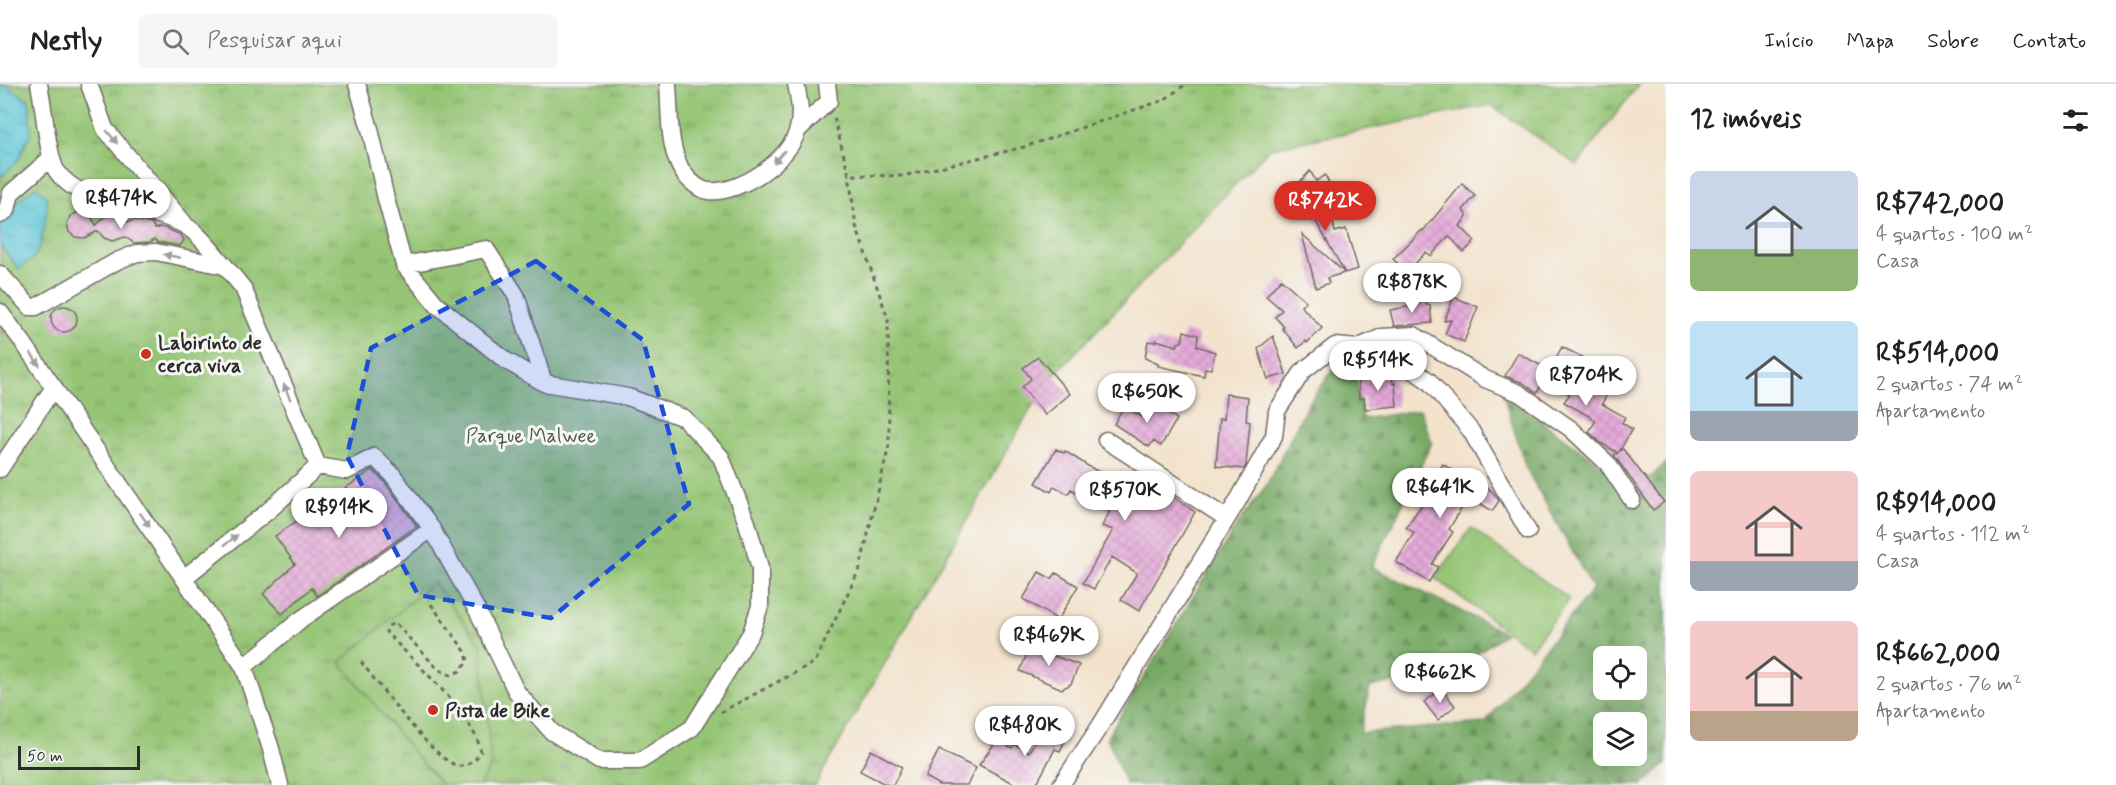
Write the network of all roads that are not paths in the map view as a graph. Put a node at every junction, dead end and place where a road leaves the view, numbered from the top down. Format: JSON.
{"nodes":[{"id":1,"x":39,"y":84,"type":"edge"},
{"id":2,"x":89,"y":84,"type":"edge"},
{"id":3,"x":357,"y":84,"type":"edge"},
{"id":4,"x":668,"y":84,"type":"edge"},
{"id":5,"x":796,"y":84,"type":"edge"},
{"id":6,"x":828,"y":92,"type":"edge"},
{"id":7,"x":798,"y":130,"type":"junction"},
{"id":8,"x":51,"y":158,"type":"junction"},
{"id":9,"x":0,"y":215,"type":"edge"},
{"id":10,"x":187,"y":226,"type":"junction"},
{"id":11,"x":404,"y":265,"type":"junction"},
{"id":12,"x":225,"y":266,"type":"junction"},
{"id":13,"x":0,"y":274,"type":"edge"},
{"id":14,"x":0,"y":312,"type":"edge"},
{"id":15,"x":1358,"y":348,"type":"junction"},
{"id":16,"x":544,"y":383,"type":"junction"},
{"id":17,"x":54,"y":387,"type":"junction"},
{"id":18,"x":1106,"y":440,"type":"dead end"},
{"id":19,"x":318,"y":466,"type":"junction"},
{"id":20,"x":0,"y":469,"type":"edge"},
{"id":21,"x":1632,"y":500,"type":"dead end"},
{"id":22,"x":1226,"y":518,"type":"junction"},
{"id":23,"x":432,"y":529,"type":"junction"},
{"id":24,"x":1528,"y":531,"type":"dead end"},
{"id":25,"x":185,"y":577,"type":"junction"},
{"id":26,"x":244,"y":667,"type":"junction"},
{"id":27,"x":280,"y":785,"type":"edge"},
{"id":28,"x":1061,"y":785,"type":"edge"}],
"edges":[{"from":1,"to":8,"type":"street"},
{"from":2,"to":10,"type":"street","one_way":true},
{"from":3,"to":11,"type":"street"},
{"from":7,"to":4,"type":"street","one_way":true},
{"from":5,"to":7,"type":"street"},
{"from":6,"to":7,"type":"street"},
{"from":8,"to":9,"type":"street"},
{"from":8,"to":10,"type":"street"},
{"from":10,"to":12,"type":"street"},
{"from":11,"to":16,"type":"street"},
{"from":11,"to":16,"type":"street"},
{"from":12,"to":13,"type":"street","one_way":true},
{"from":19,"to":12,"type":"street","one_way":true},
{"from":14,"to":17,"type":"street","one_way":true},
{"from":15,"to":21,"type":"street"},
{"from":15,"to":22,"type":"street"},
{"from":15,"to":24,"type":"street"},
{"from":16,"to":23,"type":"street"},
{"from":17,"to":20,"type":"street"},
{"from":17,"to":25,"type":"street","one_way":true},
{"from":18,"to":22,"type":"street"},
{"from":19,"to":23,"type":"street"},
{"from":25,"to":19,"type":"street","one_way":true},
{"from":22,"to":28,"type":"street"},
{"from":23,"to":26,"type":"street"},
{"from":25,"to":26,"type":"street"},
{"from":26,"to":27,"type":"street"}]}
